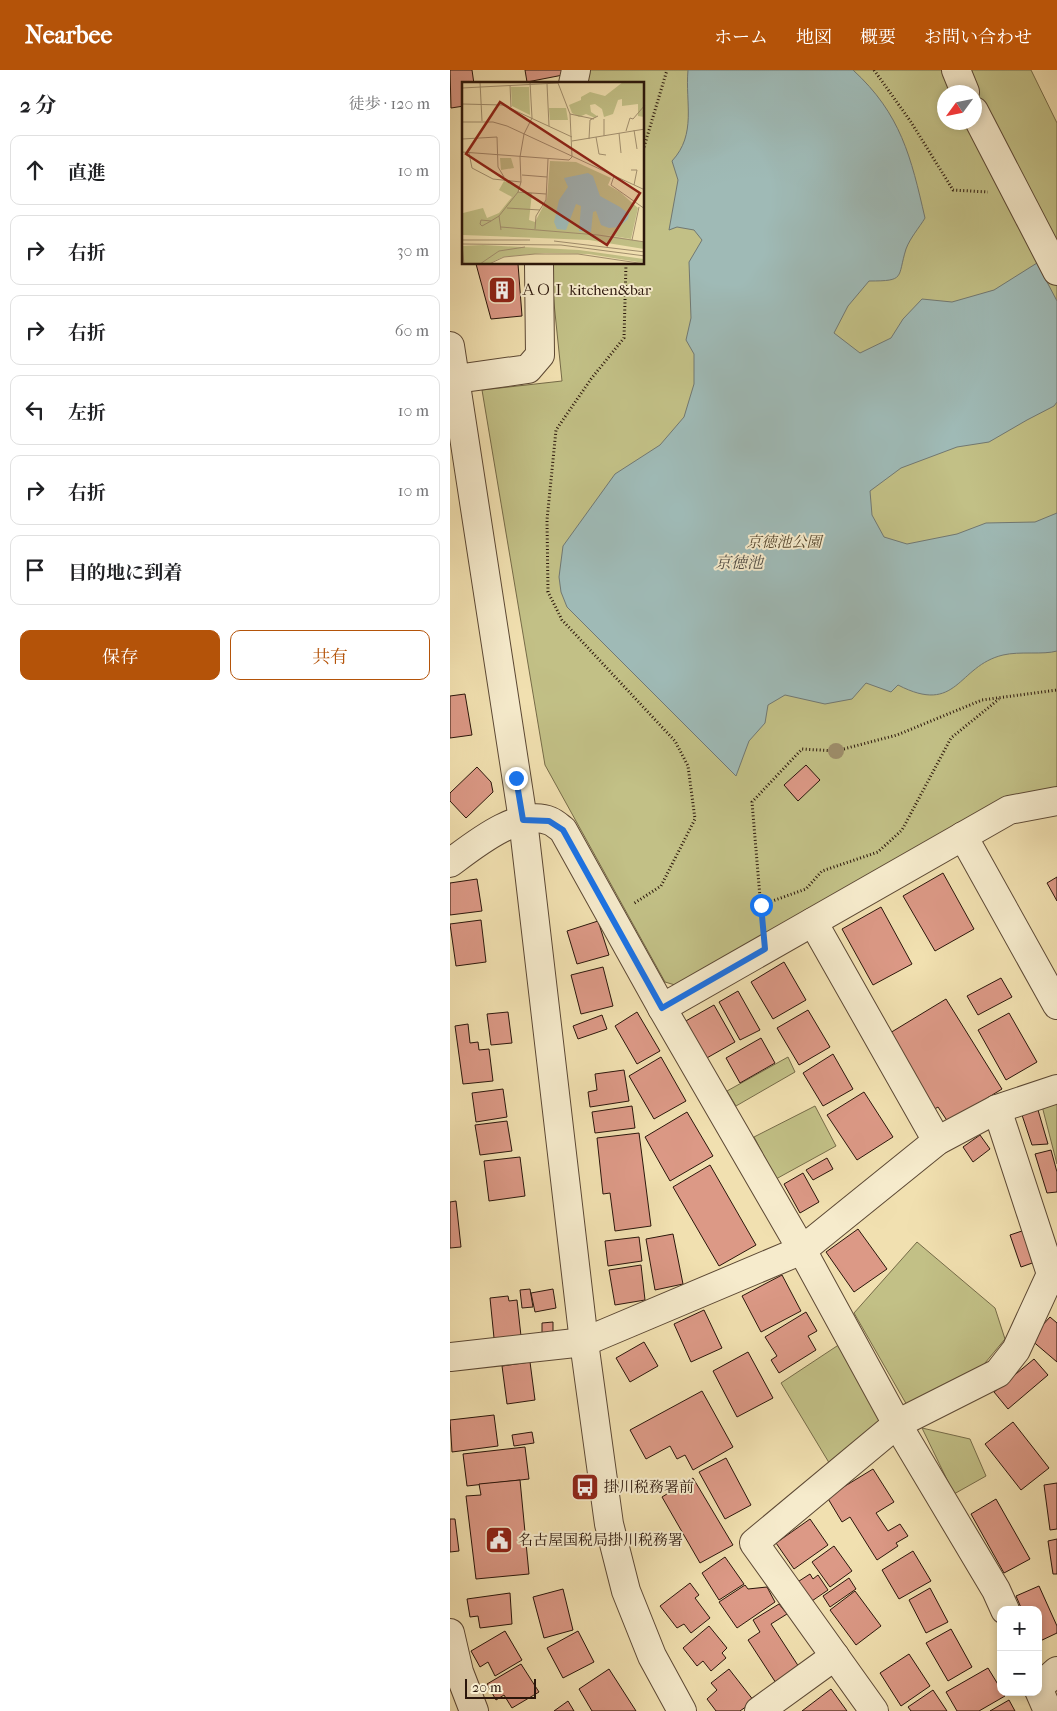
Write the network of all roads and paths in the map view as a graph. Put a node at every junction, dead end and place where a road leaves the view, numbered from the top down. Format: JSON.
{"nodes":[{"id":1,"x":667,"y":70,"type":"edge"},
{"id":2,"x":874,"y":70,"type":"edge"},
{"id":3,"x":956,"y":70,"type":"edge"},
{"id":4,"x":962,"y":85,"type":"edge"},
{"id":5,"x":982,"y":127,"type":"edge"},
{"id":6,"x":645,"y":144,"type":"edge"},
{"id":7,"x":1016,"y":194,"type":"junction"},
{"id":8,"x":539,"y":265,"type":"edge"},
{"id":9,"x":626,"y":265,"type":"edge"},
{"id":10,"x":1057,"y":271,"type":"edge"},
{"id":11,"x":450,"y":346,"type":"edge"},
{"id":12,"x":456,"y":379,"type":"junction"},
{"id":13,"x":1057,"y":690,"type":"edge"},
{"id":14,"x":1000,"y":698,"type":"junction"},
{"id":15,"x":1057,"y":801,"type":"edge"},
{"id":16,"x":523,"y":820,"type":"junction"},
{"id":17,"x":963,"y":836,"type":"junction"},
{"id":18,"x":450,"y":863,"type":"edge"},
{"id":19,"x":761,"y":905,"type":"junction"},
{"id":20,"x":612,"y":918,"type":"junction"},
{"id":21,"x":813,"y":922,"type":"junction"},
{"id":22,"x":765,"y":949,"type":"junction"},
{"id":23,"x":1057,"y":1004,"type":"edge"},
{"id":24,"x":662,"y":1008,"type":"junction"},
{"id":25,"x":1057,"y":1089,"type":"edge"},
{"id":26,"x":997,"y":1109,"type":"junction"},
{"id":27,"x":937,"y":1141,"type":"junction"},
{"id":28,"x":802,"y":1250,"type":"junction"},
{"id":29,"x":1054,"y":1277,"type":"edge"},
{"id":30,"x":584,"y":1342,"type":"junction"},
{"id":31,"x":450,"y":1357,"type":"edge"},
{"id":32,"x":897,"y":1424,"type":"junction"},
{"id":33,"x":1003,"y":1606,"type":"edge"},
{"id":34,"x":450,"y":1633,"type":"edge"},
{"id":35,"x":835,"y":1656,"type":"junction"},
{"id":36,"x":1057,"y":1671,"type":"edge"},
{"id":37,"x":1042,"y":1684,"type":"edge"},
{"id":38,"x":1041,"y":1696,"type":"edge"},
{"id":39,"x":474,"y":1711,"type":"edge"},
{"id":40,"x":682,"y":1711,"type":"edge"},
{"id":41,"x":759,"y":1711,"type":"edge"},
{"id":42,"x":874,"y":1711,"type":"edge"},
{"id":43,"x":1048,"y":1711,"type":"edge"}],
"edges":[{"from":1,"to":6,"type":"path"},
{"from":2,"to":7,"type":"path"},
{"from":3,"to":4,"type":"street"},
{"from":5,"to":7,"type":"street"},
{"from":7,"to":10,"type":"street"},
{"from":8,"to":12,"type":"street"},
{"from":9,"to":20,"type":"path"},
{"from":11,"to":12,"type":"street"},
{"from":12,"to":16,"type":"street"},
{"from":13,"to":14,"type":"path"},
{"from":14,"to":19,"type":"path"},
{"from":14,"to":19,"type":"path"},
{"from":15,"to":17,"type":"street"},
{"from":16,"to":18,"type":"street"},
{"from":16,"to":20,"type":"street"},
{"from":16,"to":30,"type":"street"},
{"from":17,"to":21,"type":"street"},
{"from":17,"to":23,"type":"street"},
{"from":19,"to":22,"type":"path"},
{"from":20,"to":24,"type":"street"},
{"from":21,"to":22,"type":"street"},
{"from":21,"to":27,"type":"street"},
{"from":22,"to":24,"type":"street"},
{"from":24,"to":28,"type":"street"},
{"from":25,"to":26,"type":"street"},
{"from":26,"to":27,"type":"street"},
{"from":26,"to":29,"type":"street"},
{"from":27,"to":28,"type":"street"},
{"from":28,"to":30,"type":"street"},
{"from":28,"to":32,"type":"street"},
{"from":29,"to":32,"type":"street"},
{"from":30,"to":31,"type":"street"},
{"from":30,"to":40,"type":"street"},
{"from":32,"to":33,"type":"street"},
{"from":32,"to":35,"type":"street"},
{"from":34,"to":39,"type":"street"},
{"from":35,"to":41,"type":"street"},
{"from":35,"to":42,"type":"street"},
{"from":36,"to":37,"type":"street"},
{"from":38,"to":43,"type":"street"}]}
